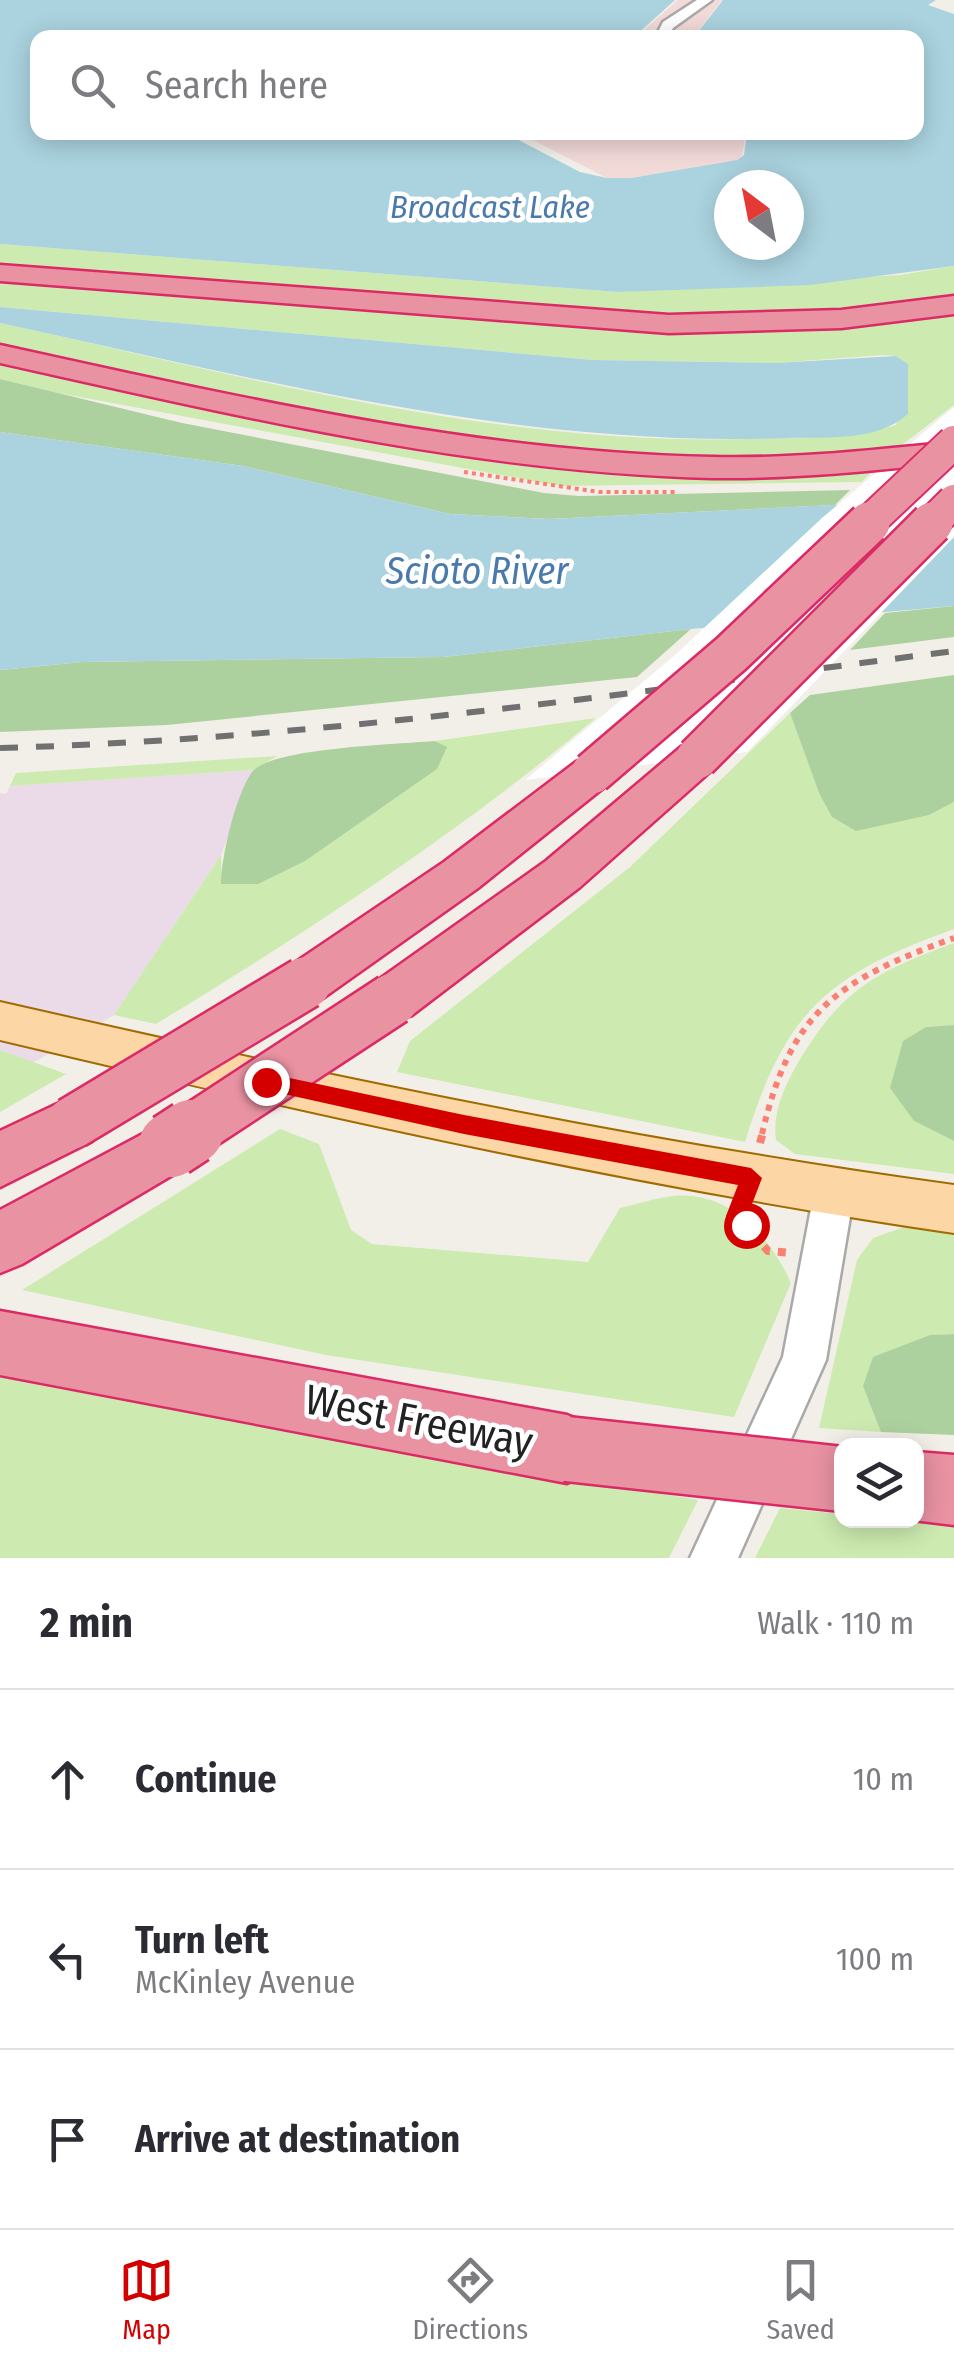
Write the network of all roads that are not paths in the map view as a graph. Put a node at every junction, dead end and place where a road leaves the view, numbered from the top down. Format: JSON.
{"nodes":[{"id":1,"x":696,"y":2,"type":"edge"},
{"id":2,"x":676,"y":30,"type":"edge"},
{"id":3,"x":0,"y":273,"type":"edge"},
{"id":4,"x":954,"y":305,"type":"edge"},
{"id":5,"x":0,"y":354,"type":"edge"},
{"id":6,"x":954,"y":442,"type":"edge"},
{"id":7,"x":954,"y":452,"type":"edge"},
{"id":8,"x":954,"y":501,"type":"edge"},
{"id":9,"x":0,"y":1021,"type":"edge"},
{"id":10,"x":0,"y":1160,"type":"edge"},
{"id":11,"x":834,"y":1194,"type":"junction"},
{"id":12,"x":954,"y":1209,"type":"edge"},
{"id":13,"x":1,"y":1243,"type":"edge"},
{"id":14,"x":0,"y":1343,"type":"edge"},
{"id":15,"x":834,"y":1478,"type":"edge"},
{"id":16,"x":714,"y":1558,"type":"edge"}],
"edges":[{"from":1,"to":2,"type":"street"},
{"from":3,"to":4,"type":"highway"},
{"from":5,"to":7,"type":"highway"},
{"from":6,"to":10,"type":"highway","bridge":true},
{"from":8,"to":13,"type":"highway","bridge":true},
{"from":9,"to":11,"type":"main road"},
{"from":11,"to":12,"type":"main road"},
{"from":11,"to":16,"type":"street"},
{"from":14,"to":15,"type":"highway","name":"West Freeway","bridge":true}]}
